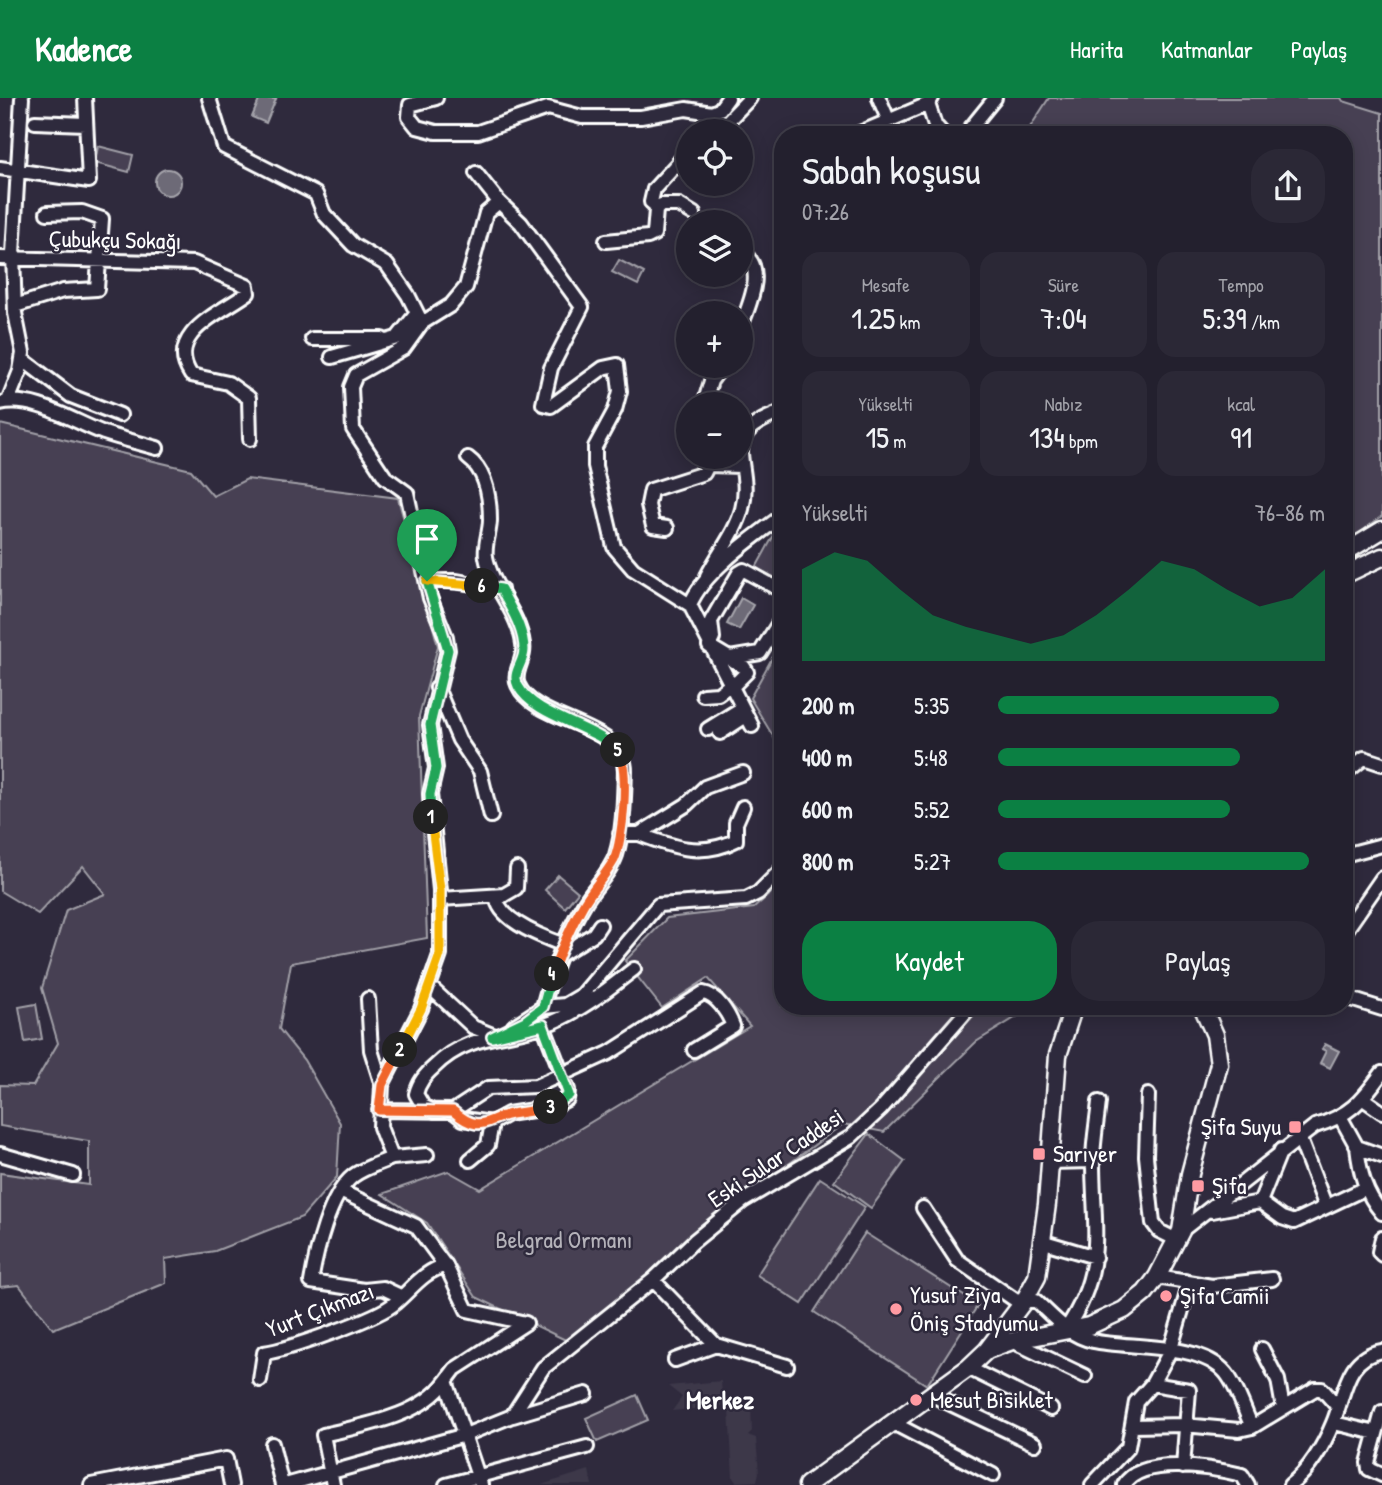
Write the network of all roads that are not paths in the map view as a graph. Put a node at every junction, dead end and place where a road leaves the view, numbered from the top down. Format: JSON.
{"nodes":[{"id":1,"x":22,"y":98,"type":"edge"},
{"id":2,"x":85,"y":98,"type":"edge"},
{"id":3,"x":209,"y":98,"type":"edge"},
{"id":4,"x":436,"y":98,"type":"edge"},
{"id":5,"x":728,"y":98,"type":"edge"},
{"id":6,"x":738,"y":98,"type":"edge"},
{"id":7,"x":750,"y":98,"type":"edge"},
{"id":8,"x":879,"y":98,"type":"edge"},
{"id":9,"x":995,"y":98,"type":"edge"},
{"id":10,"x":930,"y":101,"type":"edge"},
{"id":11,"x":732,"y":115,"type":"junction"},
{"id":12,"x":728,"y":119,"type":"edge"},
{"id":13,"x":888,"y":119,"type":"junction"},
{"id":14,"x":35,"y":122,"type":"dead end"},
{"id":15,"x":85,"y":124,"type":"junction"},
{"id":16,"x":874,"y":126,"type":"edge"},
{"id":17,"x":936,"y":126,"type":"edge"},
{"id":18,"x":972,"y":126,"type":"edge"},
{"id":19,"x":676,"y":165,"type":"edge"},
{"id":20,"x":0,"y":168,"type":"edge"},
{"id":21,"x":17,"y":170,"type":"junction"},
{"id":22,"x":476,"y":173,"type":"dead end"},
{"id":23,"x":499,"y":202,"type":"junction"},
{"id":24,"x":658,"y":208,"type":"junction"},
{"id":25,"x":684,"y":210,"type":"edge"},
{"id":26,"x":47,"y":213,"type":"dead end"},
{"id":27,"x":606,"y":241,"type":"dead end"},
{"id":28,"x":7,"y":258,"type":"edge"},
{"id":29,"x":98,"y":260,"type":"junction"},
{"id":30,"x":753,"y":266,"type":"edge"},
{"id":31,"x":750,"y":301,"type":"edge"},
{"id":32,"x":15,"y":306,"type":"junction"},
{"id":33,"x":419,"y":318,"type":"junction"},
{"id":34,"x":313,"y":339,"type":"dead end"},
{"id":35,"x":389,"y":340,"type":"junction"},
{"id":36,"x":332,"y":357,"type":"dead end"},
{"id":37,"x":22,"y":359,"type":"junction"},
{"id":38,"x":4,"y":402,"type":"edge"},
{"id":39,"x":120,"y":415,"type":"dead end"},
{"id":40,"x":774,"y":417,"type":"edge"},
{"id":41,"x":753,"y":429,"type":"edge"},
{"id":42,"x":250,"y":439,"type":"dead end"},
{"id":43,"x":157,"y":448,"type":"dead end"},
{"id":44,"x":468,"y":458,"type":"dead end"},
{"id":45,"x":705,"y":469,"type":"edge"},
{"id":46,"x":741,"y":469,"type":"edge"},
{"id":47,"x":774,"y":522,"type":"edge"},
{"id":48,"x":667,"y":528,"type":"dead end"},
{"id":49,"x":1381,"y":530,"type":"edge"},
{"id":50,"x":1353,"y":547,"type":"edge"},
{"id":51,"x":1382,"y":557,"type":"edge"},
{"id":52,"x":1353,"y":571,"type":"edge"},
{"id":53,"x":427,"y":581,"type":"junction"},
{"id":54,"x":703,"y":584,"type":"junction"},
{"id":55,"x":774,"y":586,"type":"edge"},
{"id":56,"x":501,"y":589,"type":"junction"},
{"id":57,"x":690,"y":605,"type":"junction"},
{"id":58,"x":774,"y":631,"type":"edge"},
{"id":59,"x":709,"y":646,"type":"junction"},
{"id":60,"x":730,"y":658,"type":"junction"},
{"id":61,"x":730,"y":687,"type":"junction"},
{"id":62,"x":437,"y":688,"type":"junction"},
{"id":63,"x":703,"y":695,"type":"dead end"},
{"id":64,"x":714,"y":731,"type":"dead end"},
{"id":65,"x":1382,"y":764,"type":"edge"},
{"id":66,"x":1353,"y":767,"type":"edge"},
{"id":67,"x":743,"y":773,"type":"dead end"},
{"id":68,"x":743,"y":807,"type":"dead end"},
{"id":69,"x":491,"y":816,"type":"dead end"},
{"id":70,"x":620,"y":834,"type":"junction"},
{"id":71,"x":639,"y":834,"type":"junction"},
{"id":72,"x":1382,"y":845,"type":"edge"},
{"id":73,"x":1353,"y":853,"type":"edge"},
{"id":74,"x":517,"y":869,"type":"dead end"},
{"id":75,"x":774,"y":877,"type":"edge"},
{"id":76,"x":1382,"y":878,"type":"edge"},
{"id":77,"x":504,"y":895,"type":"junction"},
{"id":78,"x":440,"y":899,"type":"junction"},
{"id":79,"x":1353,"y":920,"type":"edge"},
{"id":80,"x":600,"y":925,"type":"dead end"},
{"id":81,"x":562,"y":950,"type":"junction"},
{"id":82,"x":634,"y":969,"type":"dead end"},
{"id":83,"x":430,"y":987,"type":"junction"},
{"id":84,"x":368,"y":999,"type":"dead end"},
{"id":85,"x":1353,"y":1001,"type":"edge"},
{"id":86,"x":543,"y":1007,"type":"junction"},
{"id":87,"x":1382,"y":1009,"type":"edge"},
{"id":88,"x":963,"y":1015,"type":"edge"},
{"id":89,"x":1071,"y":1015,"type":"edge"},
{"id":90,"x":1206,"y":1015,"type":"edge"},
{"id":91,"x":543,"y":1025,"type":"junction"},
{"id":92,"x":492,"y":1037,"type":"junction"},
{"id":93,"x":694,"y":1050,"type":"dead end"},
{"id":94,"x":1382,"y":1073,"type":"edge"},
{"id":95,"x":564,"y":1076,"type":"junction"},
{"id":96,"x":382,"y":1085,"type":"junction"},
{"id":97,"x":1148,"y":1095,"type":"dead end"},
{"id":98,"x":1362,"y":1098,"type":"junction"},
{"id":99,"x":1099,"y":1102,"type":"dead end"},
{"id":100,"x":379,"y":1110,"type":"junction"},
{"id":101,"x":433,"y":1111,"type":"junction"},
{"id":102,"x":453,"y":1111,"type":"junction"},
{"id":103,"x":1382,"y":1112,"type":"edge"},
{"id":104,"x":1340,"y":1118,"type":"junction"},
{"id":105,"x":492,"y":1123,"type":"junction"},
{"id":106,"x":1299,"y":1137,"type":"junction"},
{"id":107,"x":1357,"y":1147,"type":"junction"},
{"id":108,"x":1281,"y":1150,"type":"junction"},
{"id":109,"x":0,"y":1154,"type":"edge"},
{"id":110,"x":427,"y":1156,"type":"dead end"},
{"id":111,"x":1382,"y":1156,"type":"edge"},
{"id":112,"x":393,"y":1158,"type":"junction"},
{"id":113,"x":470,"y":1160,"type":"dead end"},
{"id":114,"x":1093,"y":1161,"type":"junction"},
{"id":115,"x":1049,"y":1162,"type":"junction"},
{"id":116,"x":73,"y":1175,"type":"dead end"},
{"id":117,"x":1366,"y":1188,"type":"junction"},
{"id":118,"x":341,"y":1191,"type":"junction"},
{"id":119,"x":1260,"y":1202,"type":"junction"},
{"id":120,"x":1326,"y":1207,"type":"junction"},
{"id":121,"x":923,"y":1208,"type":"dead end"},
{"id":122,"x":1205,"y":1213,"type":"junction"},
{"id":123,"x":1382,"y":1213,"type":"edge"},
{"id":124,"x":1179,"y":1236,"type":"junction"},
{"id":125,"x":1382,"y":1238,"type":"edge"},
{"id":126,"x":1041,"y":1241,"type":"junction"},
{"id":127,"x":1382,"y":1255,"type":"edge"},
{"id":128,"x":1095,"y":1257,"type":"junction"},
{"id":129,"x":446,"y":1265,"type":"junction"},
{"id":130,"x":1157,"y":1277,"type":"junction"},
{"id":131,"x":1272,"y":1279,"type":"dead end"},
{"id":132,"x":653,"y":1280,"type":"junction"},
{"id":133,"x":1185,"y":1282,"type":"junction"},
{"id":134,"x":400,"y":1296,"type":"junction"},
{"id":135,"x":1022,"y":1303,"type":"junction"},
{"id":136,"x":1008,"y":1321,"type":"junction"},
{"id":137,"x":1066,"y":1329,"type":"junction"},
{"id":138,"x":1090,"y":1333,"type":"junction"},
{"id":139,"x":1012,"y":1341,"type":"junction"},
{"id":140,"x":716,"y":1345,"type":"junction"},
{"id":141,"x":1262,"y":1349,"type":"dead end"},
{"id":142,"x":987,"y":1350,"type":"junction"},
{"id":143,"x":1170,"y":1351,"type":"junction"},
{"id":144,"x":1382,"y":1351,"type":"edge"},
{"id":145,"x":675,"y":1360,"type":"dead end"},
{"id":146,"x":786,"y":1366,"type":"dead end"},
{"id":147,"x":968,"y":1368,"type":"junction"},
{"id":148,"x":1085,"y":1376,"type":"dead end"},
{"id":149,"x":260,"y":1380,"type":"dead end"},
{"id":150,"x":446,"y":1381,"type":"junction"},
{"id":151,"x":1152,"y":1384,"type":"junction"},
{"id":152,"x":586,"y":1394,"type":"dead end"},
{"id":153,"x":932,"y":1395,"type":"junction"},
{"id":154,"x":1338,"y":1407,"type":"junction"},
{"id":155,"x":1283,"y":1408,"type":"junction"},
{"id":156,"x":1051,"y":1409,"type":"dead end"},
{"id":157,"x":1382,"y":1412,"type":"edge"},
{"id":158,"x":512,"y":1416,"type":"junction"},
{"id":159,"x":893,"y":1423,"type":"junction"},
{"id":160,"x":1334,"y":1423,"type":"junction"},
{"id":161,"x":1185,"y":1425,"type":"junction"},
{"id":162,"x":1132,"y":1426,"type":"junction"},
{"id":163,"x":1252,"y":1427,"type":"junction"},
{"id":164,"x":1376,"y":1433,"type":"junction"},
{"id":165,"x":465,"y":1435,"type":"junction"},
{"id":166,"x":272,"y":1444,"type":"dead end"},
{"id":167,"x":1035,"y":1444,"type":"dead end"},
{"id":168,"x":587,"y":1447,"type":"dead end"},
{"id":169,"x":1183,"y":1467,"type":"junction"},
{"id":170,"x":330,"y":1471,"type":"junction"},
{"id":171,"x":993,"y":1475,"type":"dead end"},
{"id":172,"x":1382,"y":1475,"type":"edge"},
{"id":173,"x":154,"y":1479,"type":"edge"},
{"id":174,"x":479,"y":1480,"type":"edge"},
{"id":175,"x":91,"y":1485,"type":"edge"},
{"id":176,"x":231,"y":1485,"type":"edge"},
{"id":177,"x":287,"y":1485,"type":"edge"},
{"id":178,"x":333,"y":1485,"type":"edge"},
{"id":179,"x":446,"y":1485,"type":"edge"},
{"id":180,"x":807,"y":1485,"type":"edge"},
{"id":181,"x":1092,"y":1485,"type":"edge"},
{"id":182,"x":1124,"y":1485,"type":"edge"},
{"id":183,"x":1248,"y":1485,"type":"edge"},
{"id":184,"x":1290,"y":1485,"type":"edge"}],
"edges":[{"from":1,"to":21,"type":"street"},
{"from":2,"to":15,"type":"street"},
{"from":3,"to":33,"type":"street"},
{"from":4,"to":5,"type":"street"},
{"from":6,"to":11,"type":"street"},
{"from":7,"to":11,"type":"street"},
{"from":8,"to":13,"type":"street"},
{"from":9,"to":18,"type":"street"},
{"from":10,"to":13,"type":"street"},
{"from":10,"to":17,"type":"street"},
{"from":11,"to":12,"type":"street"},
{"from":13,"to":16,"type":"street"},
{"from":14,"to":15,"type":"street"},
{"from":15,"to":21,"type":"street"},
{"from":19,"to":24,"type":"street"},
{"from":20,"to":21,"type":"street"},
{"from":21,"to":28,"type":"street"},
{"from":22,"to":23,"type":"street"},
{"from":23,"to":33,"type":"street"},
{"from":23,"to":57,"type":"street"},
{"from":24,"to":25,"type":"street"},
{"from":24,"to":27,"type":"street"},
{"from":26,"to":29,"type":"street"},
{"from":28,"to":29,"type":"street","name":"Çubukçu Sokağı"},
{"from":28,"to":32,"type":"street"},
{"from":29,"to":32,"type":"street"},
{"from":29,"to":42,"type":"street","name":"Çubukçu Sokağı"},
{"from":30,"to":31,"type":"street"},
{"from":32,"to":37,"type":"street"},
{"from":33,"to":35,"type":"street"},
{"from":33,"to":53,"type":"street"},
{"from":34,"to":35,"type":"street"},
{"from":35,"to":36,"type":"street"},
{"from":37,"to":38,"type":"street"},
{"from":37,"to":39,"type":"street"},
{"from":38,"to":43,"type":"street"},
{"from":40,"to":41,"type":"street"},
{"from":44,"to":56,"type":"street"},
{"from":45,"to":48,"type":"street"},
{"from":46,"to":54,"type":"street"},
{"from":47,"to":54,"type":"street"},
{"from":49,"to":50,"type":"main road"},
{"from":51,"to":52,"type":"main road"},
{"from":53,"to":56,"type":"street"},
{"from":53,"to":62,"type":"street"},
{"from":54,"to":57,"type":"street"},
{"from":55,"to":59,"type":"street"},
{"from":56,"to":70,"type":"street"},
{"from":57,"to":59,"type":"street"},
{"from":58,"to":60,"type":"street"},
{"from":59,"to":60,"type":"street"},
{"from":59,"to":61,"type":"street"},
{"from":60,"to":61,"type":"street"},
{"from":61,"to":63,"type":"street"},
{"from":61,"to":64,"type":"street"},
{"from":62,"to":69,"type":"street"},
{"from":62,"to":78,"type":"street"},
{"from":65,"to":66,"type":"street"},
{"from":67,"to":71,"type":"street"},
{"from":68,"to":71,"type":"street"},
{"from":70,"to":71,"type":"street"},
{"from":70,"to":81,"type":"street"},
{"from":72,"to":73,"type":"street"},
{"from":74,"to":77,"type":"street"},
{"from":75,"to":86,"type":"street"},
{"from":76,"to":79,"type":"street"},
{"from":77,"to":78,"type":"street"},
{"from":77,"to":81,"type":"street"},
{"from":78,"to":83,"type":"street"},
{"from":80,"to":81,"type":"street"},
{"from":81,"to":86,"type":"street"},
{"from":82,"to":91,"type":"street"},
{"from":83,"to":92,"type":"street"},
{"from":83,"to":96,"type":"street"},
{"from":84,"to":96,"type":"street"},
{"from":85,"to":87,"type":"street"},
{"from":86,"to":92,"type":"street"},
{"from":88,"to":132,"type":"street","name":"Eski Sular Caddesi"},
{"from":89,"to":115,"type":"main road"},
{"from":90,"to":124,"type":"main road"},
{"from":91,"to":92,"type":"street"},
{"from":91,"to":95,"type":"street"},
{"from":92,"to":101,"type":"street"},
{"from":93,"to":95,"type":"street"},
{"from":94,"to":98,"type":"street"},
{"from":95,"to":102,"type":"street"},
{"from":95,"to":105,"type":"street"},
{"from":96,"to":100,"type":"street"},
{"from":97,"to":124,"type":"street"},
{"from":98,"to":103,"type":"street"},
{"from":98,"to":104,"type":"street"},
{"from":99,"to":114,"type":"street"},
{"from":100,"to":101,"type":"street"},
{"from":100,"to":112,"type":"street"},
{"from":101,"to":102,"type":"street"},
{"from":102,"to":105,"type":"street"},
{"from":104,"to":106,"type":"street"},
{"from":104,"to":107,"type":"street"},
{"from":105,"to":113,"type":"street"},
{"from":106,"to":108,"type":"street"},
{"from":106,"to":120,"type":"street"},
{"from":107,"to":111,"type":"street"},
{"from":107,"to":117,"type":"street"},
{"from":108,"to":119,"type":"street"},
{"from":108,"to":122,"type":"street"},
{"from":109,"to":116,"type":"street"},
{"from":110,"to":112,"type":"street"},
{"from":112,"to":118,"type":"street"},
{"from":114,"to":115,"type":"street"},
{"from":114,"to":128,"type":"street"},
{"from":115,"to":126,"type":"main road"},
{"from":117,"to":120,"type":"street"},
{"from":117,"to":123,"type":"street"},
{"from":118,"to":129,"type":"street"},
{"from":118,"to":134,"type":"street"},
{"from":119,"to":120,"type":"street"},
{"from":119,"to":122,"type":"street"},
{"from":121,"to":135,"type":"street"},
{"from":122,"to":124,"type":"street"},
{"from":124,"to":130,"type":"main road"},
{"from":125,"to":127,"type":"street"},
{"from":126,"to":128,"type":"street"},
{"from":126,"to":135,"type":"main road"},
{"from":128,"to":137,"type":"street"},
{"from":129,"to":134,"type":"street","name":"Yurt Çıkmazı"},
{"from":129,"to":150,"type":"street"},
{"from":130,"to":133,"type":"street"},
{"from":130,"to":138,"type":"main road"},
{"from":131,"to":133,"type":"street"},
{"from":132,"to":140,"type":"street"},
{"from":132,"to":158,"type":"street","name":"Eski Sular Caddesi"},
{"from":133,"to":143,"type":"street"},
{"from":134,"to":149,"type":"street","name":"Yurt Çıkmazı"},
{"from":135,"to":136,"type":"main road"},
{"from":135,"to":137,"type":"street"},
{"from":136,"to":139,"type":"main road"},
{"from":136,"to":142,"type":"main road"},
{"from":137,"to":138,"type":"main road"},
{"from":137,"to":139,"type":"main road"},
{"from":138,"to":143,"type":"street"},
{"from":139,"to":142,"type":"main road"},
{"from":139,"to":148,"type":"street"},
{"from":140,"to":145,"type":"street"},
{"from":140,"to":146,"type":"street"},
{"from":141,"to":155,"type":"street"},
{"from":142,"to":147,"type":"main road"},
{"from":143,"to":151,"type":"street"},
{"from":143,"to":163,"type":"street"},
{"from":144,"to":154,"type":"street"},
{"from":147,"to":153,"type":"main road"},
{"from":147,"to":156,"type":"street"},
{"from":150,"to":165,"type":"street"},
{"from":150,"to":170,"type":"street"},
{"from":151,"to":161,"type":"street"},
{"from":151,"to":162,"type":"street"},
{"from":152,"to":158,"type":"street"},
{"from":153,"to":159,"type":"main road"},
{"from":153,"to":167,"type":"street"},
{"from":154,"to":155,"type":"street"},
{"from":154,"to":160,"type":"street"},
{"from":155,"to":163,"type":"street"},
{"from":157,"to":164,"type":"street"},
{"from":158,"to":165,"type":"street"},
{"from":159,"to":171,"type":"street"},
{"from":159,"to":180,"type":"main road"},
{"from":160,"to":164,"type":"street"},
{"from":160,"to":184,"type":"street"},
{"from":161,"to":162,"type":"street"},
{"from":161,"to":163,"type":"street"},
{"from":161,"to":169,"type":"street"},
{"from":162,"to":181,"type":"street"},
{"from":164,"to":172,"type":"street"},
{"from":165,"to":170,"type":"street"},
{"from":165,"to":174,"type":"street"},
{"from":166,"to":177,"type":"street"},
{"from":168,"to":174,"type":"street"},
{"from":169,"to":182,"type":"street"},
{"from":169,"to":183,"type":"street"},
{"from":170,"to":177,"type":"street"},
{"from":170,"to":178,"type":"street"},
{"from":173,"to":175,"type":"street"},
{"from":173,"to":176,"type":"street"},
{"from":174,"to":179,"type":"street"}]}
